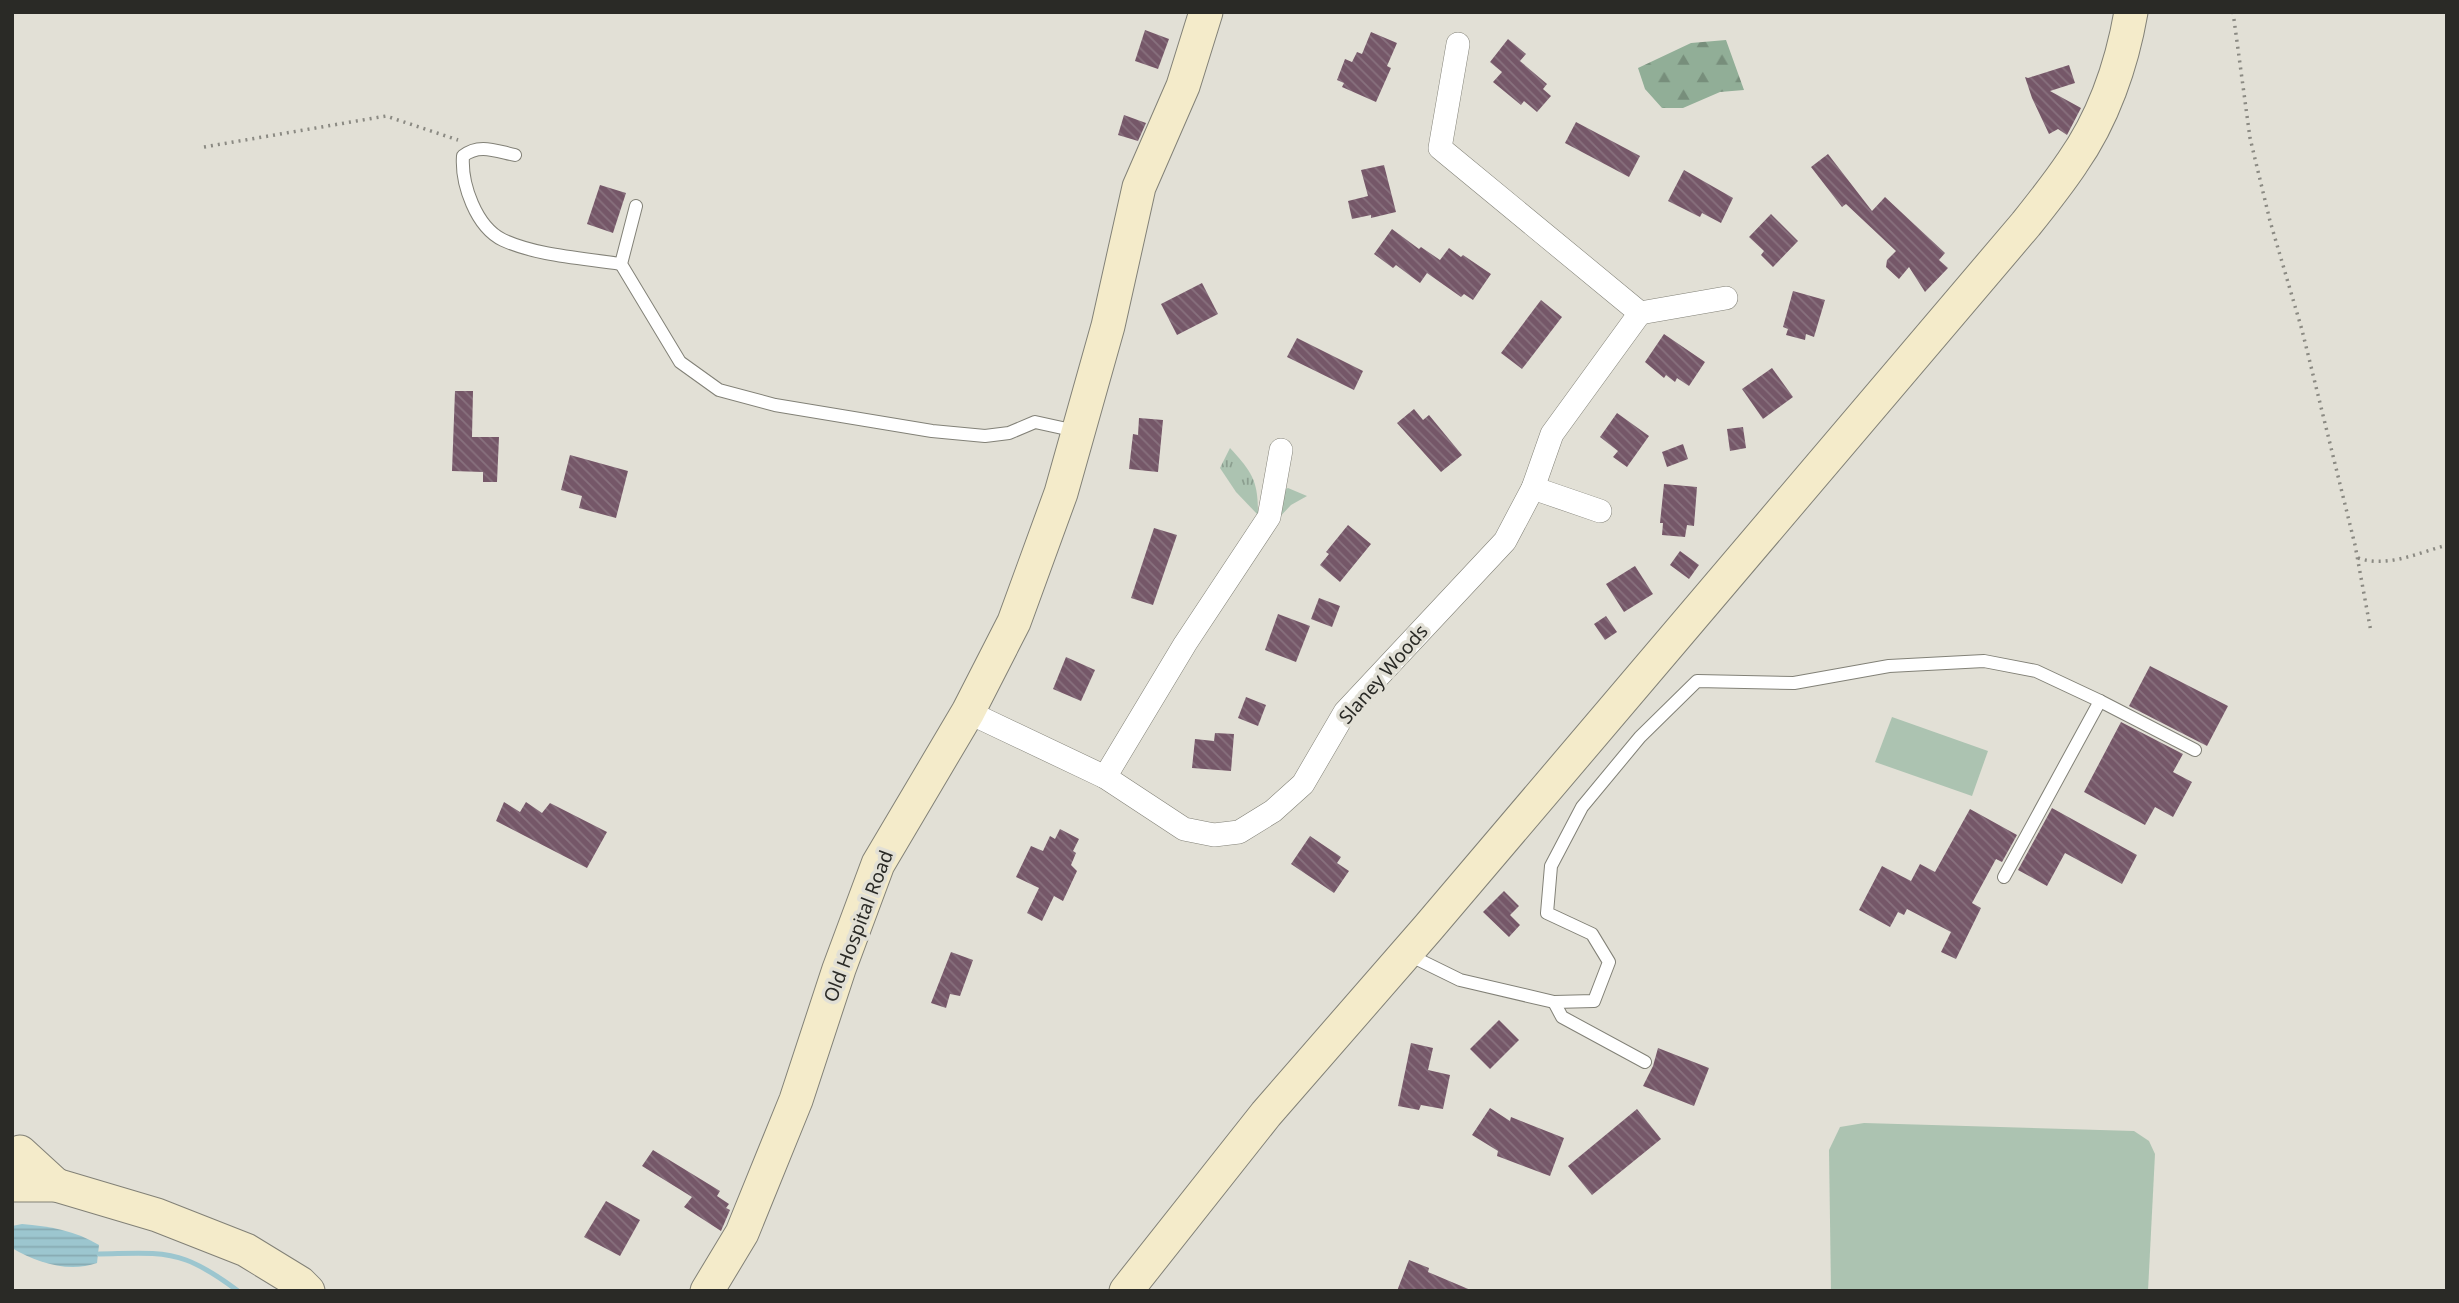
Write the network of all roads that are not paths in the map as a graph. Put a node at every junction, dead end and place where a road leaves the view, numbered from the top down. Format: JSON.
{"nodes":[{"id":1,"x":1206,"y":12,"type":"edge"},
{"id":2,"x":2131,"y":12,"type":"edge"},
{"id":3,"x":1458,"y":44,"type":"dead end"},
{"id":4,"x":515,"y":155,"type":"dead end"},
{"id":5,"x":636,"y":206,"type":"dead end"},
{"id":6,"x":621,"y":264,"type":"junction"},
{"id":7,"x":1726,"y":298,"type":"dead end"},
{"id":8,"x":1640,"y":313,"type":"junction"},
{"id":9,"x":1077,"y":431,"type":"junction"},
{"id":10,"x":1281,"y":450,"type":"dead end"},
{"id":11,"x":1533,"y":488,"type":"junction"},
{"id":12,"x":1600,"y":511,"type":"dead end"},
{"id":13,"x":2100,"y":701,"type":"junction"},
{"id":14,"x":968,"y":712,"type":"junction"},
{"id":15,"x":2195,"y":750,"type":"dead end"},
{"id":16,"x":1105,"y":777,"type":"junction"},
{"id":17,"x":2004,"y":877,"type":"dead end"},
{"id":18,"x":1406,"y":953,"type":"junction"},
{"id":19,"x":1555,"y":1002,"type":"junction"},
{"id":20,"x":1645,"y":1062,"type":"dead end"},
{"id":21,"x":15,"y":1155,"type":"edge"},
{"id":22,"x":12,"y":1185,"type":"edge"},
{"id":23,"x":56,"y":1185,"type":"junction"},
{"id":24,"x":308,"y":1291,"type":"edge"},
{"id":25,"x":707,"y":1291,"type":"edge"},
{"id":26,"x":1126,"y":1291,"type":"edge"}],
"edges":[{"from":1,"to":9,"type":"street","name":"Old Hospital Road"},
{"from":2,"to":18,"type":"street"},
{"from":3,"to":8,"type":"street"},
{"from":4,"to":6,"type":"lane"},
{"from":5,"to":6,"type":"lane"},
{"from":6,"to":9,"type":"lane"},
{"from":7,"to":8,"type":"street"},
{"from":8,"to":11,"type":"street","name":"Slaney Woods"},
{"from":9,"to":14,"type":"street","name":"Old Hospital Road"},
{"from":10,"to":16,"type":"street"},
{"from":11,"to":12,"type":"street"},
{"from":11,"to":16,"type":"street","name":"Slaney Woods"},
{"from":13,"to":15,"type":"lane"},
{"from":13,"to":17,"type":"lane"},
{"from":13,"to":19,"type":"lane"},
{"from":14,"to":16,"type":"street","name":"Slaney Woods"},
{"from":14,"to":25,"type":"street","name":"Old Hospital Road"},
{"from":18,"to":19,"type":"lane"},
{"from":18,"to":26,"type":"street"},
{"from":19,"to":20,"type":"lane"},
{"from":21,"to":23,"type":"street"},
{"from":22,"to":23,"type":"street"},
{"from":23,"to":24,"type":"street"}]}
